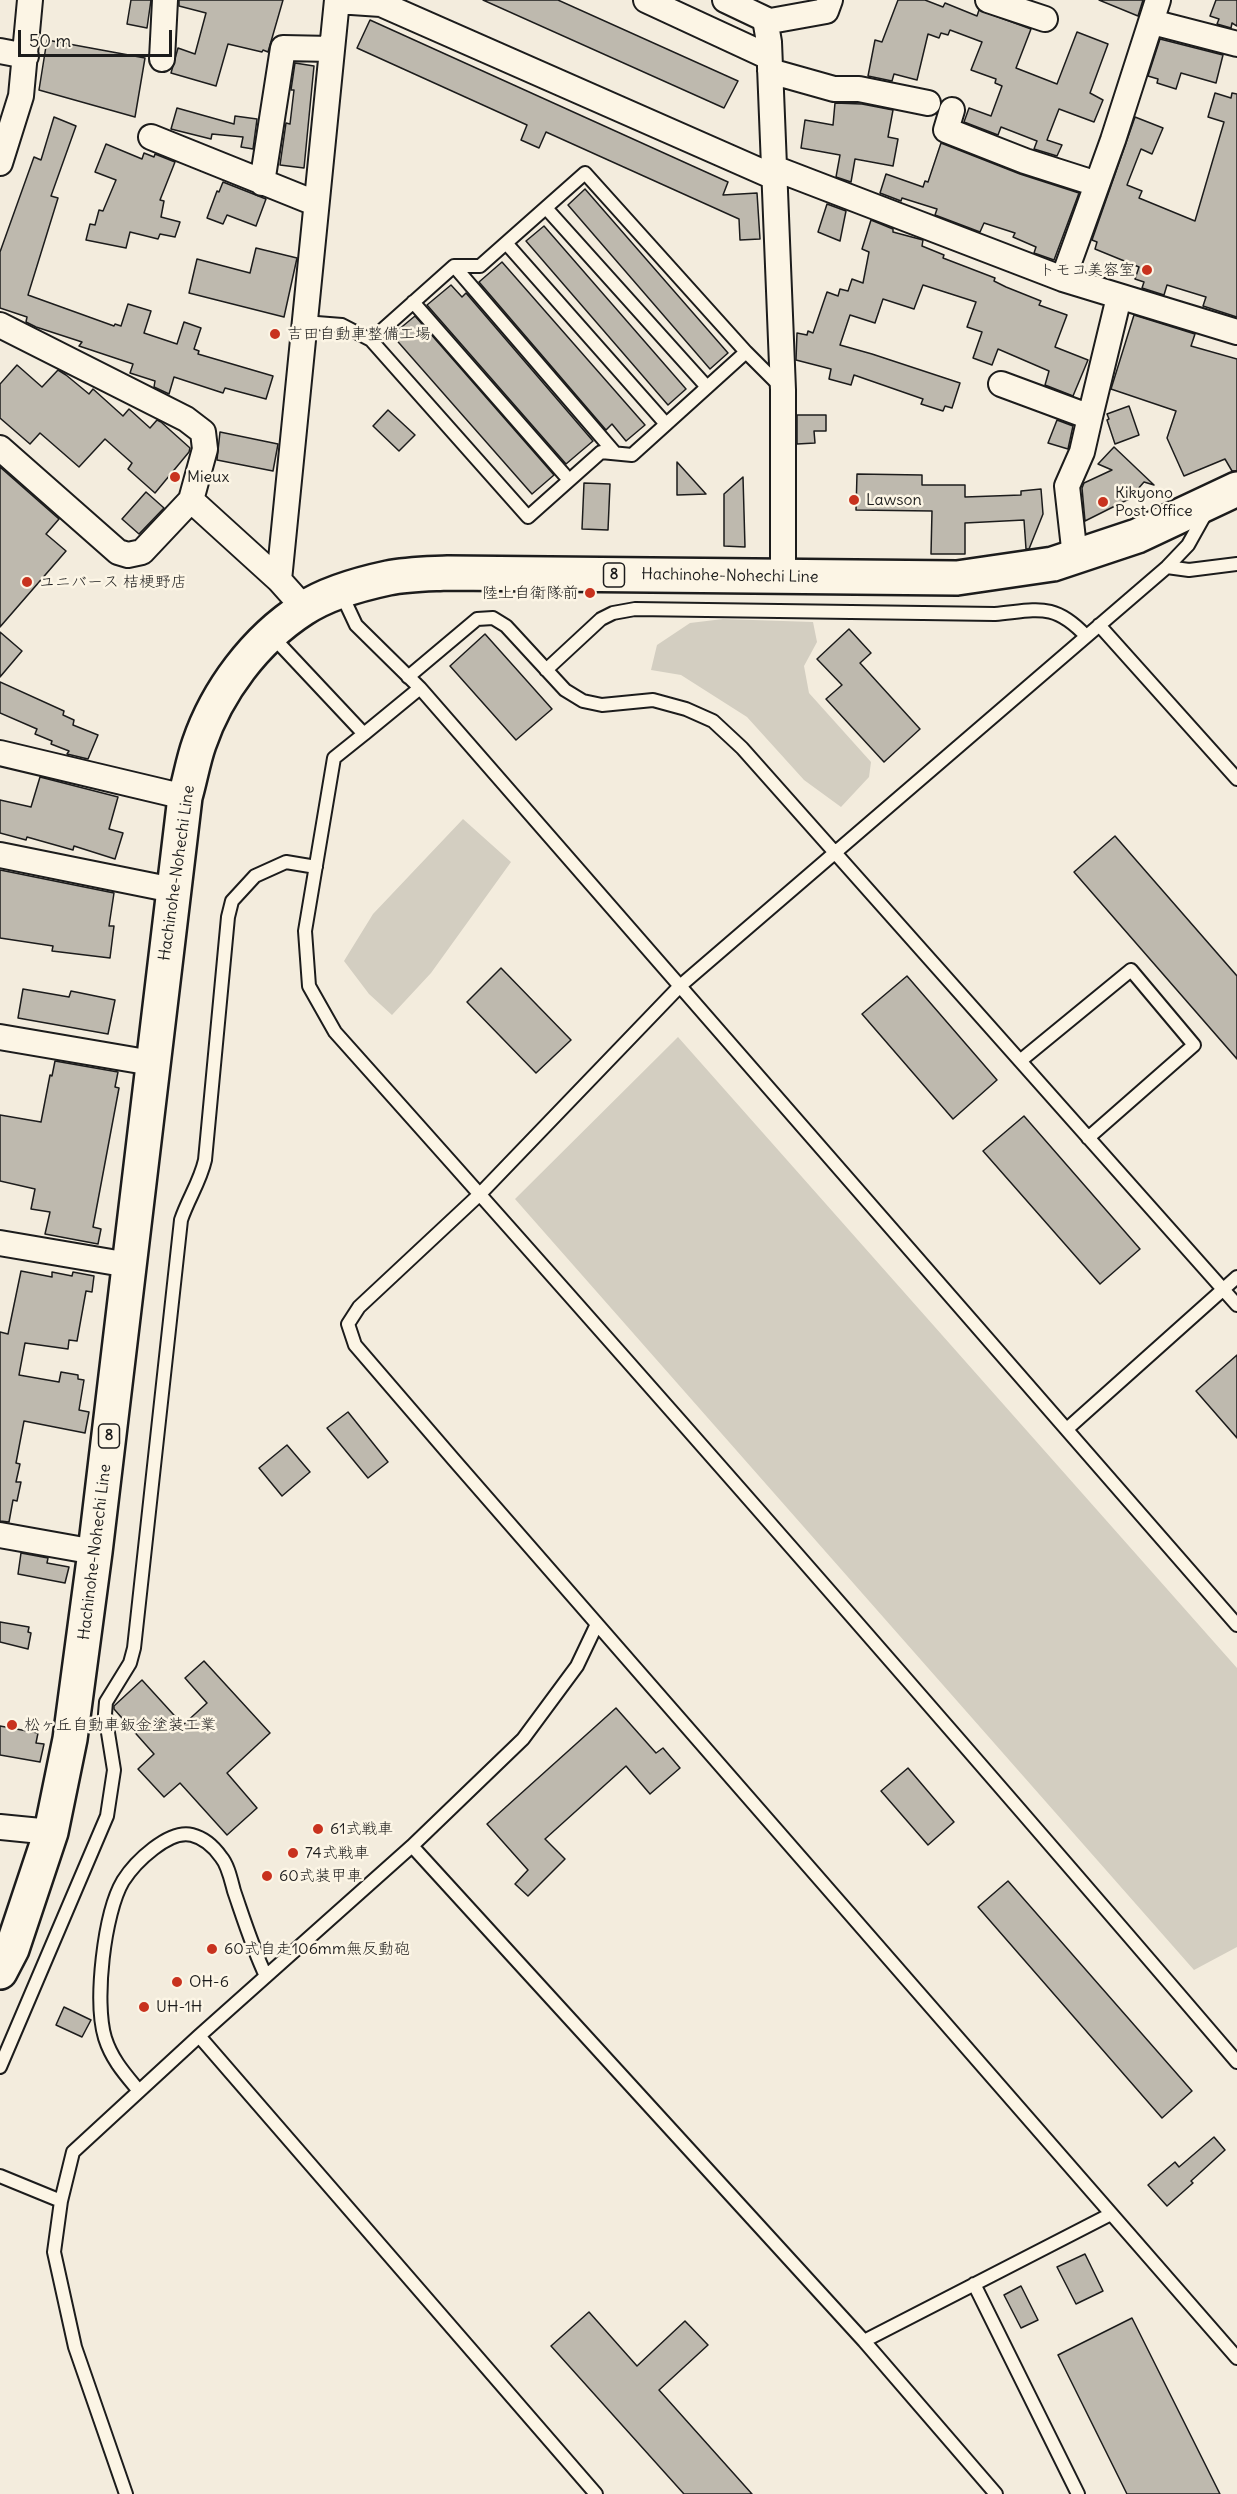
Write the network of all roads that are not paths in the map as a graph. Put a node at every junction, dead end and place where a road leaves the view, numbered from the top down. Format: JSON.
{"nodes":[{"id":1,"x":30,"y":0,"type":"edge"},
{"id":2,"x":165,"y":0,"type":"edge"},
{"id":3,"x":337,"y":0,"type":"edge"},
{"id":4,"x":646,"y":0,"type":"edge"},
{"id":5,"x":725,"y":0,"type":"edge"},
{"id":6,"x":830,"y":0,"type":"edge"},
{"id":7,"x":988,"y":0,"type":"edge"},
{"id":8,"x":1155,"y":11,"type":"edge"},
{"id":9,"x":1045,"y":19,"type":"dead end"},
{"id":10,"x":765,"y":22,"type":"junction"},
{"id":11,"x":1237,"y":44,"type":"edge"},
{"id":12,"x":332,"y":49,"type":"junction"},
{"id":13,"x":0,"y":51,"type":"edge"},
{"id":14,"x":26,"y":56,"type":"junction"},
{"id":15,"x":162,"y":59,"type":"dead end"},
{"id":16,"x":770,"y":64,"type":"junction"},
{"id":17,"x":928,"y":104,"type":"dead end"},
{"id":18,"x":952,"y":110,"type":"dead end"},
{"id":19,"x":151,"y":137,"type":"dead end"},
{"id":20,"x":0,"y":163,"type":"edge"},
{"id":21,"x":774,"y":173,"type":"junction"},
{"id":22,"x":262,"y":183,"type":"junction"},
{"id":23,"x":1097,"y":184,"type":"junction"},
{"id":24,"x":315,"y":203,"type":"junction"},
{"id":25,"x":546,"y":208,"type":"junction"},
{"id":26,"x":506,"y":243,"type":"junction"},
{"id":27,"x":454,"y":266,"type":"junction"},
{"id":28,"x":1064,"y":279,"type":"junction"},
{"id":29,"x":1119,"y":297,"type":"junction"},
{"id":30,"x":413,"y":302,"type":"junction"},
{"id":31,"x":304,"y":322,"type":"junction"},
{"id":32,"x":0,"y":326,"type":"edge"},
{"id":33,"x":1237,"y":332,"type":"edge"},
{"id":34,"x":371,"y":340,"type":"junction"},
{"id":35,"x":746,"y":352,"type":"junction"},
{"id":36,"x":1001,"y":384,"type":"dead end"},
{"id":37,"x":706,"y":387,"type":"junction"},
{"id":38,"x":783,"y":390,"type":"junction"},
{"id":39,"x":1090,"y":417,"type":"junction"},
{"id":40,"x":666,"y":424,"type":"junction"},
{"id":41,"x":0,"y":448,"type":"edge"},
{"id":42,"x":615,"y":453,"type":"junction"},
{"id":43,"x":569,"y":480,"type":"junction"},
{"id":44,"x":1224,"y":495,"type":"edge"},
{"id":45,"x":191,"y":500,"type":"junction"},
{"id":46,"x":1075,"y":557,"type":"junction"},
{"id":47,"x":1237,"y":564,"type":"edge"},
{"id":48,"x":1167,"y":567,"type":"junction"},
{"id":49,"x":783,"y":577,"type":"junction"},
{"id":50,"x":279,"y":579,"type":"junction"},
{"id":51,"x":341,"y":591,"type":"junction"},
{"id":52,"x":304,"y":608,"type":"junction"},
{"id":53,"x":1099,"y":625,"type":"junction"},
{"id":54,"x":271,"y":634,"type":"junction"},
{"id":55,"x":1086,"y":636,"type":"junction"},
{"id":56,"x":546,"y":670,"type":"junction"},
{"id":57,"x":408,"y":676,"type":"junction"},
{"id":58,"x":420,"y":688,"type":"junction"},
{"id":59,"x":364,"y":734,"type":"junction"},
{"id":60,"x":0,"y":753,"type":"edge"},
{"id":61,"x":1237,"y":780,"type":"edge"},
{"id":62,"x":185,"y":797,"type":"junction"},
{"id":63,"x":835,"y":853,"type":"junction"},
{"id":64,"x":0,"y":855,"type":"edge"},
{"id":65,"x":316,"y":867,"type":"junction"},
{"id":66,"x":173,"y":890,"type":"junction"},
{"id":67,"x":680,"y":986,"type":"junction"},
{"id":68,"x":0,"y":1037,"type":"edge"},
{"id":69,"x":1020,"y":1061,"type":"junction"},
{"id":70,"x":152,"y":1063,"type":"junction"},
{"id":71,"x":1088,"y":1138,"type":"junction"},
{"id":72,"x":480,"y":1194,"type":"junction"},
{"id":73,"x":0,"y":1243,"type":"edge"},
{"id":74,"x":129,"y":1265,"type":"junction"},
{"id":75,"x":1237,"y":1277,"type":"edge"},
{"id":76,"x":1223,"y":1289,"type":"junction"},
{"id":77,"x":1237,"y":1305,"type":"edge"},
{"id":78,"x":1067,"y":1429,"type":"junction"},
{"id":79,"x":0,"y":1534,"type":"edge"},
{"id":80,"x":95,"y":1552,"type":"junction"},
{"id":81,"x":597,"y":1624,"type":"junction"},
{"id":82,"x":1237,"y":1625,"type":"edge"},
{"id":83,"x":0,"y":1827,"type":"edge"},
{"id":84,"x":51,"y":1832,"type":"junction"},
{"id":85,"x":412,"y":1846,"type":"junction"},
{"id":86,"x":0,"y":1972,"type":"edge"},
{"id":87,"x":266,"y":1976,"type":"junction"},
{"id":88,"x":199,"y":2036,"type":"junction"},
{"id":89,"x":1237,"y":2062,"type":"edge"},
{"id":90,"x":0,"y":2067,"type":"edge"},
{"id":91,"x":139,"y":2091,"type":"junction"},
{"id":92,"x":0,"y":2176,"type":"edge"},
{"id":93,"x":61,"y":2201,"type":"junction"},
{"id":94,"x":1111,"y":2214,"type":"junction"},
{"id":95,"x":974,"y":2284,"type":"junction"},
{"id":96,"x":864,"y":2341,"type":"junction"},
{"id":97,"x":1237,"y":2358,"type":"edge"},
{"id":98,"x":126,"y":2494,"type":"edge"},
{"id":99,"x":596,"y":2494,"type":"edge"},
{"id":100,"x":996,"y":2494,"type":"edge"},
{"id":101,"x":1078,"y":2494,"type":"edge"}],
"edges":[{"from":1,"to":14,"type":"street"},
{"from":2,"to":15,"type":"street"},
{"from":3,"to":12,"type":"street"},
{"from":3,"to":21,"type":"street"},
{"from":4,"to":16,"type":"street"},
{"from":5,"to":10,"type":"street"},
{"from":6,"to":10,"type":"street"},
{"from":7,"to":9,"type":"street"},
{"from":8,"to":11,"type":"street"},
{"from":8,"to":23,"type":"street"},
{"from":10,"to":16,"type":"street"},
{"from":12,"to":22,"type":"street"},
{"from":12,"to":24,"type":"street"},
{"from":13,"to":14,"type":"street"},
{"from":14,"to":20,"type":"street"},
{"from":16,"to":17,"type":"street"},
{"from":16,"to":21,"type":"street"},
{"from":18,"to":23,"type":"street"},
{"from":19,"to":22,"type":"street"},
{"from":21,"to":28,"type":"street"},
{"from":21,"to":38,"type":"street"},
{"from":22,"to":24,"type":"street"},
{"from":23,"to":28,"type":"street"},
{"from":24,"to":31,"type":"street"},
{"from":25,"to":26,"type":"lane"},
{"from":25,"to":35,"type":"lane"},
{"from":25,"to":37,"type":"lane"},
{"from":26,"to":27,"type":"lane"},
{"from":26,"to":40,"type":"lane"},
{"from":27,"to":30,"type":"lane"},
{"from":27,"to":42,"type":"lane"},
{"from":28,"to":29,"type":"street"},
{"from":29,"to":33,"type":"street"},
{"from":29,"to":39,"type":"street"},
{"from":30,"to":34,"type":"lane"},
{"from":30,"to":43,"type":"lane"},
{"from":31,"to":34,"type":"lane"},
{"from":31,"to":50,"type":"street"},
{"from":32,"to":45,"type":"street"},
{"from":34,"to":43,"type":"lane"},
{"from":35,"to":37,"type":"lane"},
{"from":35,"to":38,"type":"lane"},
{"from":36,"to":39,"type":"street"},
{"from":37,"to":40,"type":"lane"},
{"from":38,"to":49,"type":"street"},
{"from":39,"to":46,"type":"street"},
{"from":40,"to":42,"type":"lane"},
{"from":41,"to":45,"type":"street"},
{"from":42,"to":43,"type":"lane"},
{"from":44,"to":46,"type":"main road","name":"Hachinohe-Nohechi Line","number":"8"},
{"from":44,"to":48,"type":"lane"},
{"from":45,"to":50,"type":"street"},
{"from":46,"to":49,"type":"main road","name":"Hachinohe-Nohechi Line","number":"8"},
{"from":47,"to":48,"type":"lane"},
{"from":48,"to":53,"type":"lane"},
{"from":49,"to":51,"type":"main road","name":"Hachinohe-Nohechi Line","number":"8"},
{"from":50,"to":52,"type":"street"},
{"from":51,"to":52,"type":"main road","name":"Hachinohe-Nohechi Line","number":"8"},
{"from":51,"to":57,"type":"lane"},
{"from":52,"to":54,"type":"main road","name":"Hachinohe-Nohechi Line","number":"8"},
{"from":53,"to":55,"type":"lane"},
{"from":53,"to":61,"type":"lane"},
{"from":54,"to":59,"type":"lane"},
{"from":54,"to":62,"type":"main road","name":"Hachinohe-Nohechi Line","number":"8"},
{"from":55,"to":56,"type":"lane"},
{"from":55,"to":63,"type":"lane"},
{"from":56,"to":57,"type":"lane"},
{"from":56,"to":63,"type":"lane"},
{"from":57,"to":58,"type":"lane"},
{"from":58,"to":59,"type":"lane"},
{"from":58,"to":67,"type":"lane"},
{"from":59,"to":65,"type":"lane"},
{"from":60,"to":62,"type":"street"},
{"from":62,"to":66,"type":"main road","name":"Hachinohe-Nohechi Line","number":"8"},
{"from":63,"to":67,"type":"lane"},
{"from":63,"to":69,"type":"lane"},
{"from":64,"to":66,"type":"street"},
{"from":65,"to":72,"type":"lane"},
{"from":65,"to":90,"type":"lane"},
{"from":66,"to":70,"type":"main road","name":"Hachinohe-Nohechi Line","number":"8"},
{"from":67,"to":72,"type":"lane"},
{"from":67,"to":78,"type":"lane"},
{"from":68,"to":70,"type":"street"},
{"from":69,"to":71,"type":"lane"},
{"from":69,"to":71,"type":"lane"},
{"from":70,"to":74,"type":"main road","name":"Hachinohe-Nohechi Line","number":"8"},
{"from":71,"to":76,"type":"lane"},
{"from":72,"to":81,"type":"lane"},
{"from":72,"to":89,"type":"lane"},
{"from":73,"to":74,"type":"street"},
{"from":74,"to":80,"type":"main road","name":"Hachinohe-Nohechi Line","number":"8"},
{"from":75,"to":76,"type":"lane"},
{"from":76,"to":77,"type":"lane"},
{"from":76,"to":78,"type":"lane"},
{"from":78,"to":82,"type":"lane"},
{"from":79,"to":80,"type":"street"},
{"from":80,"to":84,"type":"main road","name":"Hachinohe-Nohechi Line","number":"8"},
{"from":81,"to":85,"type":"lane"},
{"from":81,"to":94,"type":"lane"},
{"from":83,"to":84,"type":"street"},
{"from":84,"to":86,"type":"main road","name":"Hachinohe-Nohechi Line","number":"8"},
{"from":85,"to":87,"type":"lane"},
{"from":85,"to":96,"type":"lane"},
{"from":87,"to":88,"type":"lane"},
{"from":87,"to":91,"type":"lane"},
{"from":88,"to":91,"type":"lane"},
{"from":88,"to":99,"type":"lane"},
{"from":91,"to":93,"type":"lane"},
{"from":92,"to":93,"type":"lane"},
{"from":93,"to":98,"type":"lane"},
{"from":94,"to":95,"type":"lane"},
{"from":94,"to":97,"type":"lane"},
{"from":95,"to":96,"type":"lane"},
{"from":95,"to":101,"type":"lane"},
{"from":96,"to":100,"type":"lane"}]}
